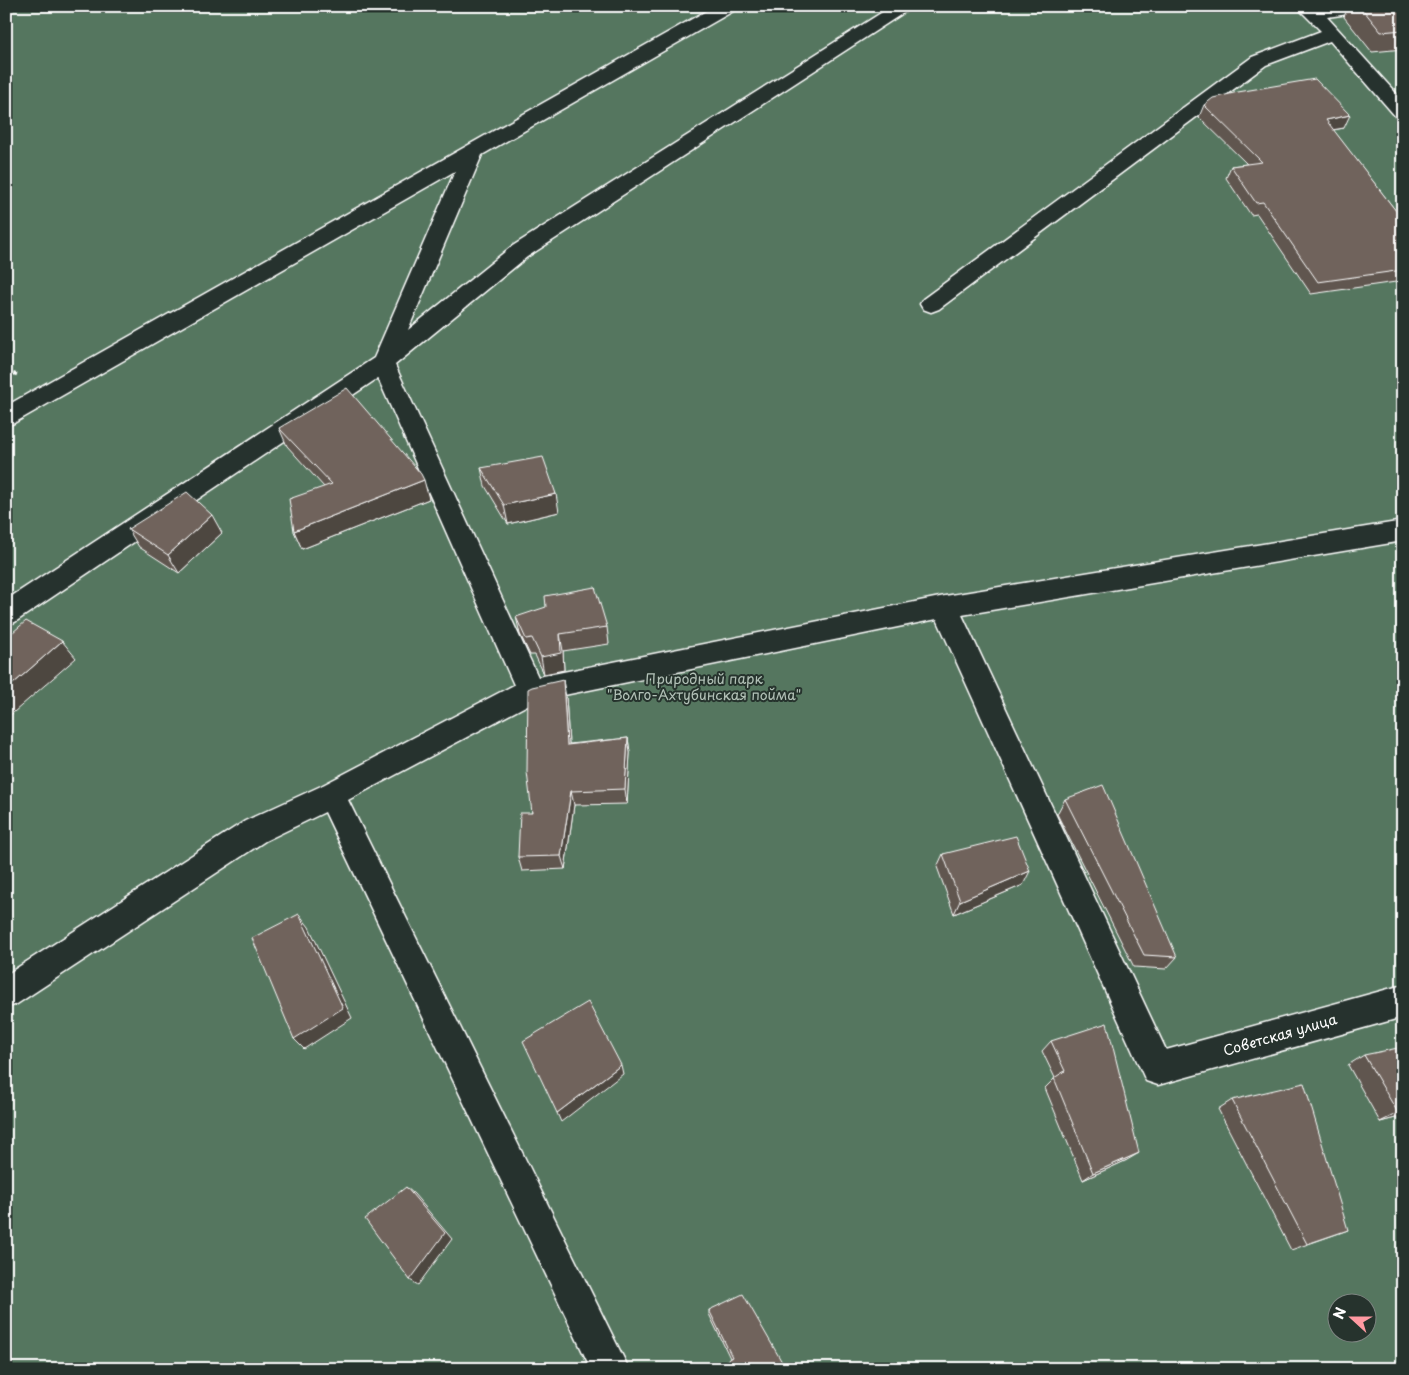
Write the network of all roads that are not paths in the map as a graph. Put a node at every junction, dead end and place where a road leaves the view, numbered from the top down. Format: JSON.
{"nodes":[{"id":1,"x":729,"y":6,"type":"edge"},
{"id":2,"x":905,"y":6,"type":"edge"},
{"id":3,"x":1370,"y":6,"type":"edge"},
{"id":4,"x":1309,"y":10,"type":"edge"},
{"id":5,"x":1334,"y":33,"type":"junction"},
{"id":6,"x":1403,"y":113,"type":"edge"},
{"id":7,"x":474,"y":152,"type":"junction"},
{"id":8,"x":930,"y":304,"type":"dead end"},
{"id":9,"x":384,"y":363,"type":"junction"},
{"id":10,"x":6,"y":417,"type":"edge"},
{"id":11,"x":1403,"y":532,"type":"edge"},
{"id":12,"x":945,"y":607,"type":"junction"},
{"id":13,"x":6,"y":614,"type":"edge"},
{"id":14,"x":530,"y":690,"type":"junction"},
{"id":15,"x":331,"y":795,"type":"junction"},
{"id":16,"x":6,"y":993,"type":"edge"},
{"id":17,"x":1403,"y":1001,"type":"edge"},
{"id":18,"x":611,"y":1369,"type":"edge"}],
"edges":[{"from":1,"to":7,"type":"street"},
{"from":2,"to":9,"type":"street"},
{"from":3,"to":4,"type":"street"},
{"from":4,"to":5,"type":"street"},
{"from":5,"to":6,"type":"street"},
{"from":5,"to":8,"type":"street"},
{"from":7,"to":9,"type":"street"},
{"from":7,"to":10,"type":"street"},
{"from":9,"to":13,"type":"street"},
{"from":9,"to":14,"type":"street"},
{"from":11,"to":12,"type":"street"},
{"from":12,"to":14,"type":"street"},
{"from":12,"to":17,"type":"street","name":"Советская улица"},
{"from":14,"to":15,"type":"street"},
{"from":15,"to":16,"type":"street"},
{"from":15,"to":18,"type":"street"}]}
